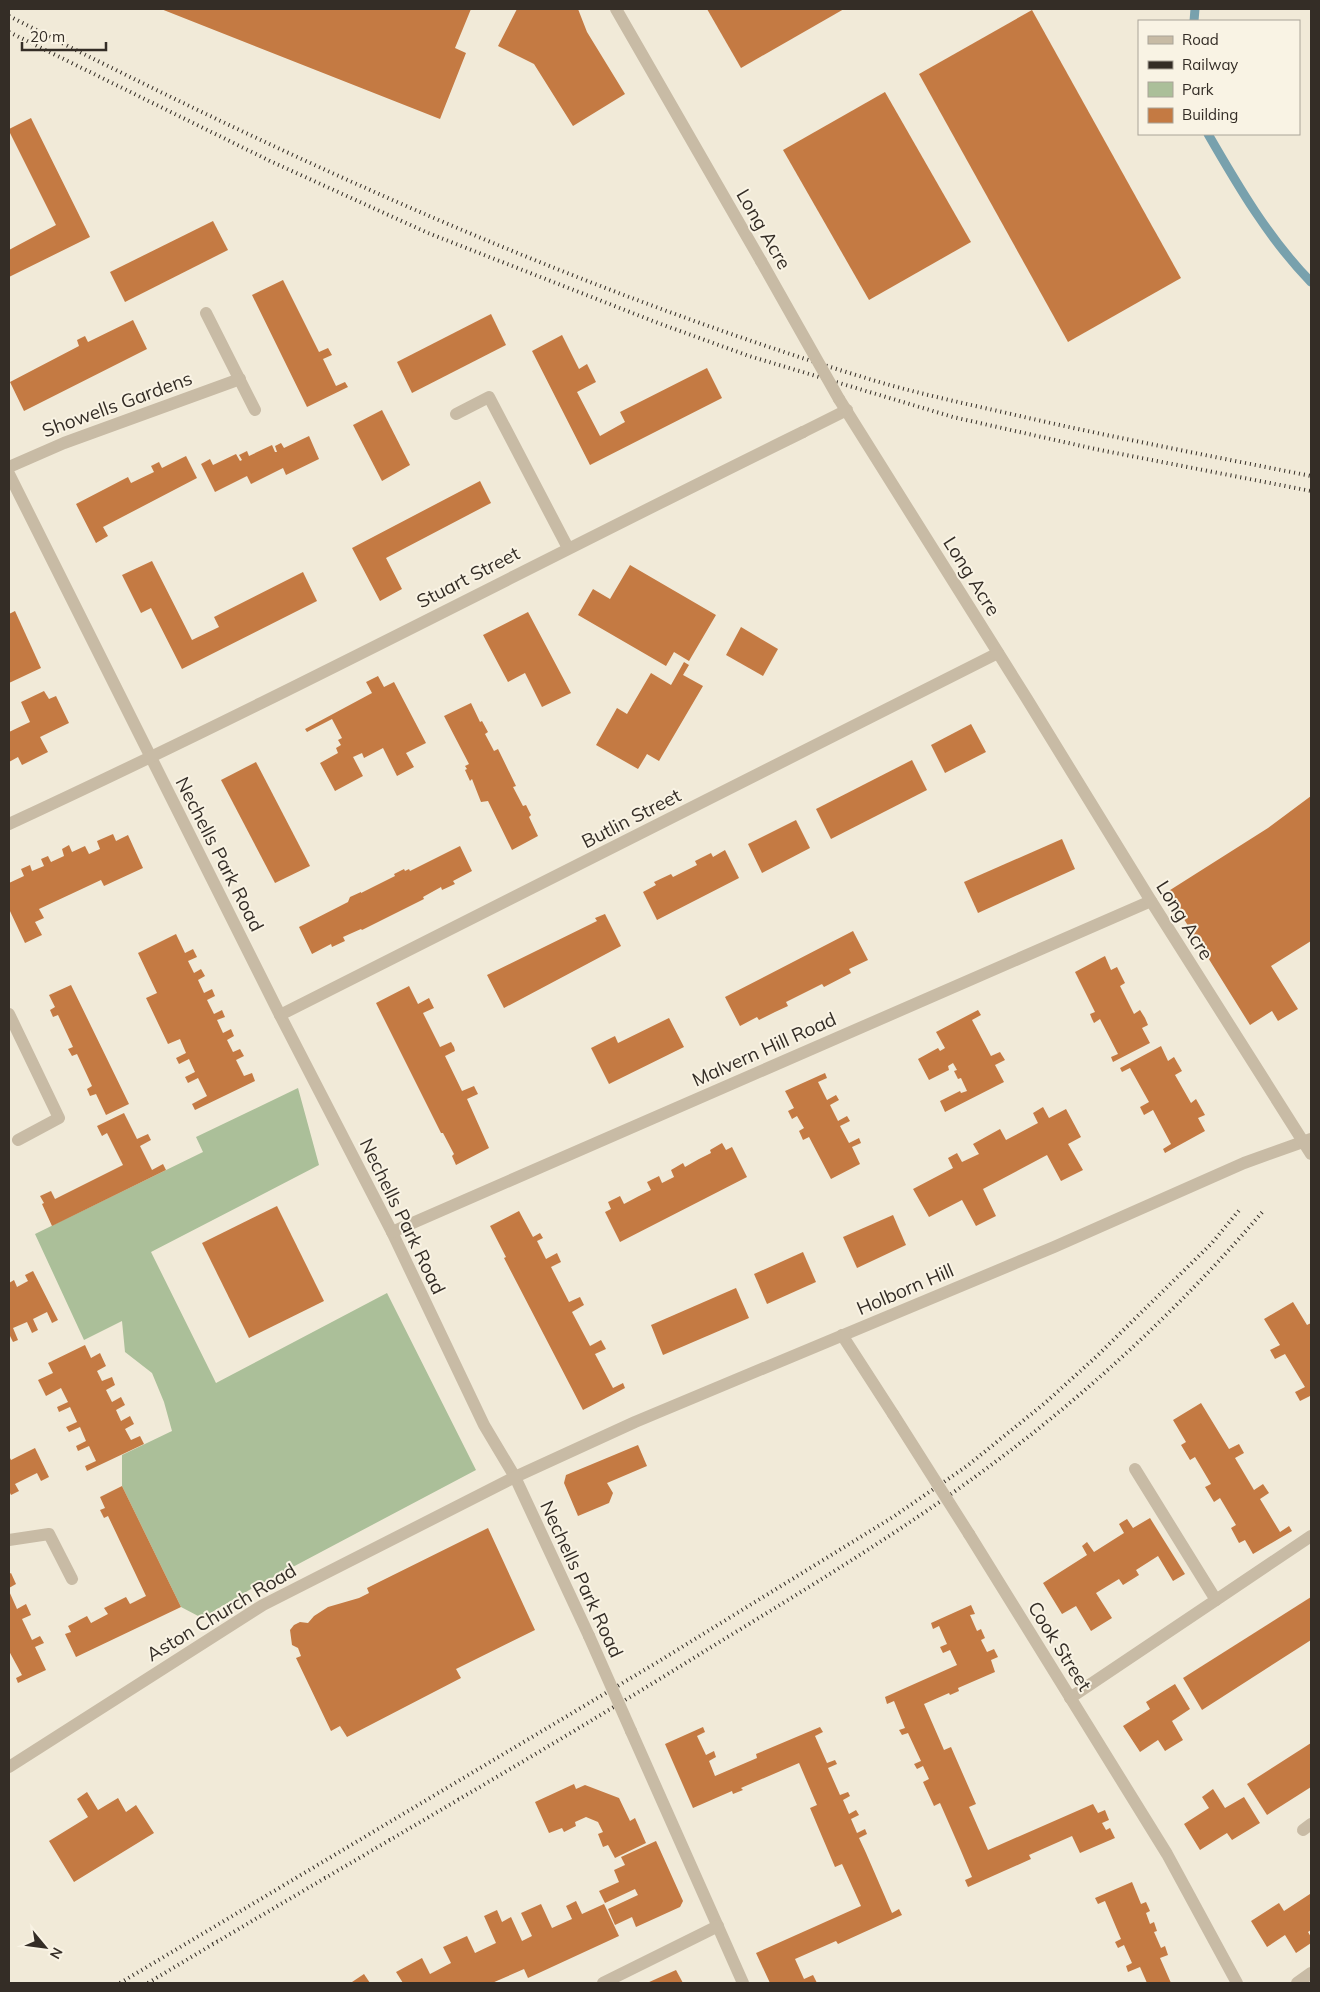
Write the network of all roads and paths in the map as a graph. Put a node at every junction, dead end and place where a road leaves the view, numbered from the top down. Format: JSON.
{"nodes":[{"id":1,"x":616,"y":9,"type":"edge"},
{"id":2,"x":206,"y":313,"type":"dead end"},
{"id":3,"x":240,"y":379,"type":"junction"},
{"id":4,"x":255,"y":410,"type":"dead end"},
{"id":5,"x":846,"y":410,"type":"junction"},
{"id":6,"x":456,"y":414,"type":"dead end"},
{"id":7,"x":9,"y":467,"type":"edge"},
{"id":8,"x":9,"y":474,"type":"edge"},
{"id":9,"x":568,"y":548,"type":"junction"},
{"id":10,"x":998,"y":654,"type":"junction"},
{"id":11,"x":150,"y":758,"type":"junction"},
{"id":12,"x":9,"y":824,"type":"edge"},
{"id":13,"x":1151,"y":901,"type":"junction"},
{"id":14,"x":9,"y":1014,"type":"edge"},
{"id":15,"x":280,"y":1015,"type":"junction"},
{"id":16,"x":18,"y":1140,"type":"dead end"},
{"id":17,"x":1308,"y":1141,"type":"edge"},
{"id":18,"x":1311,"y":1154,"type":"edge"},
{"id":19,"x":392,"y":1232,"type":"junction"},
{"id":20,"x":842,"y":1335,"type":"junction"},
{"id":21,"x":1135,"y":1469,"type":"dead end"},
{"id":22,"x":514,"y":1478,"type":"junction"},
{"id":23,"x":1311,"y":1536,"type":"edge"},
{"id":24,"x":9,"y":1540,"type":"edge"},
{"id":25,"x":72,"y":1579,"type":"dead end"},
{"id":26,"x":1216,"y":1600,"type":"junction"},
{"id":27,"x":1070,"y":1698,"type":"junction"},
{"id":28,"x":9,"y":1766,"type":"edge"},
{"id":29,"x":718,"y":1926,"type":"junction"},
{"id":30,"x":1311,"y":1974,"type":"edge"},
{"id":31,"x":603,"y":1983,"type":"edge"},
{"id":32,"x":743,"y":1983,"type":"edge"},
{"id":33,"x":1237,"y":1983,"type":"edge"},
{"id":34,"x":1298,"y":1983,"type":"edge"}],
"edges":[{"from":1,"to":5,"type":"street","name":"Long Acre","bridge":true},
{"from":2,"to":3,"type":"street"},
{"from":3,"to":4,"type":"street"},
{"from":3,"to":7,"type":"street","name":"Showells Gardens"},
{"from":5,"to":9,"type":"street","name":"Stuart Street"},
{"from":5,"to":10,"type":"street","name":"Long Acre"},
{"from":6,"to":9,"type":"street"},
{"from":8,"to":11,"type":"street","name":"Nechells Park Road"},
{"from":9,"to":11,"type":"street","name":"Stuart Street"},
{"from":10,"to":13,"type":"street","name":"Long Acre"},
{"from":10,"to":15,"type":"street","name":"Butlin Street"},
{"from":11,"to":12,"type":"street","name":"Stuart Street"},
{"from":11,"to":15,"type":"street","name":"Nechells Park Road"},
{"from":13,"to":17,"type":"street","name":"Long Acre"},
{"from":13,"to":19,"type":"street","name":"Malvern Hill Road"},
{"from":14,"to":16,"type":"street"},
{"from":15,"to":19,"type":"street","name":"Nechells Park Road"},
{"from":17,"to":18,"type":"street","name":"Long Acre"},
{"from":17,"to":20,"type":"street","name":"Holborn Hill"},
{"from":19,"to":22,"type":"street","name":"Nechells Park Road"},
{"from":20,"to":22,"type":"street","name":"Holborn Hill"},
{"from":20,"to":27,"type":"street","name":"Cook Street","bridge":true},
{"from":21,"to":26,"type":"street"},
{"from":22,"to":28,"type":"street","name":"Aston Church Road"},
{"from":22,"to":29,"type":"street","name":"Nechells Park Road","bridge":true},
{"from":23,"to":26,"type":"street"},
{"from":24,"to":25,"type":"street"},
{"from":26,"to":27,"type":"street"},
{"from":27,"to":33,"type":"street","name":"Cook Street"},
{"from":29,"to":31,"type":"street"},
{"from":29,"to":32,"type":"street","name":"Nechells Park Road"},
{"from":30,"to":34,"type":"street"}]}
